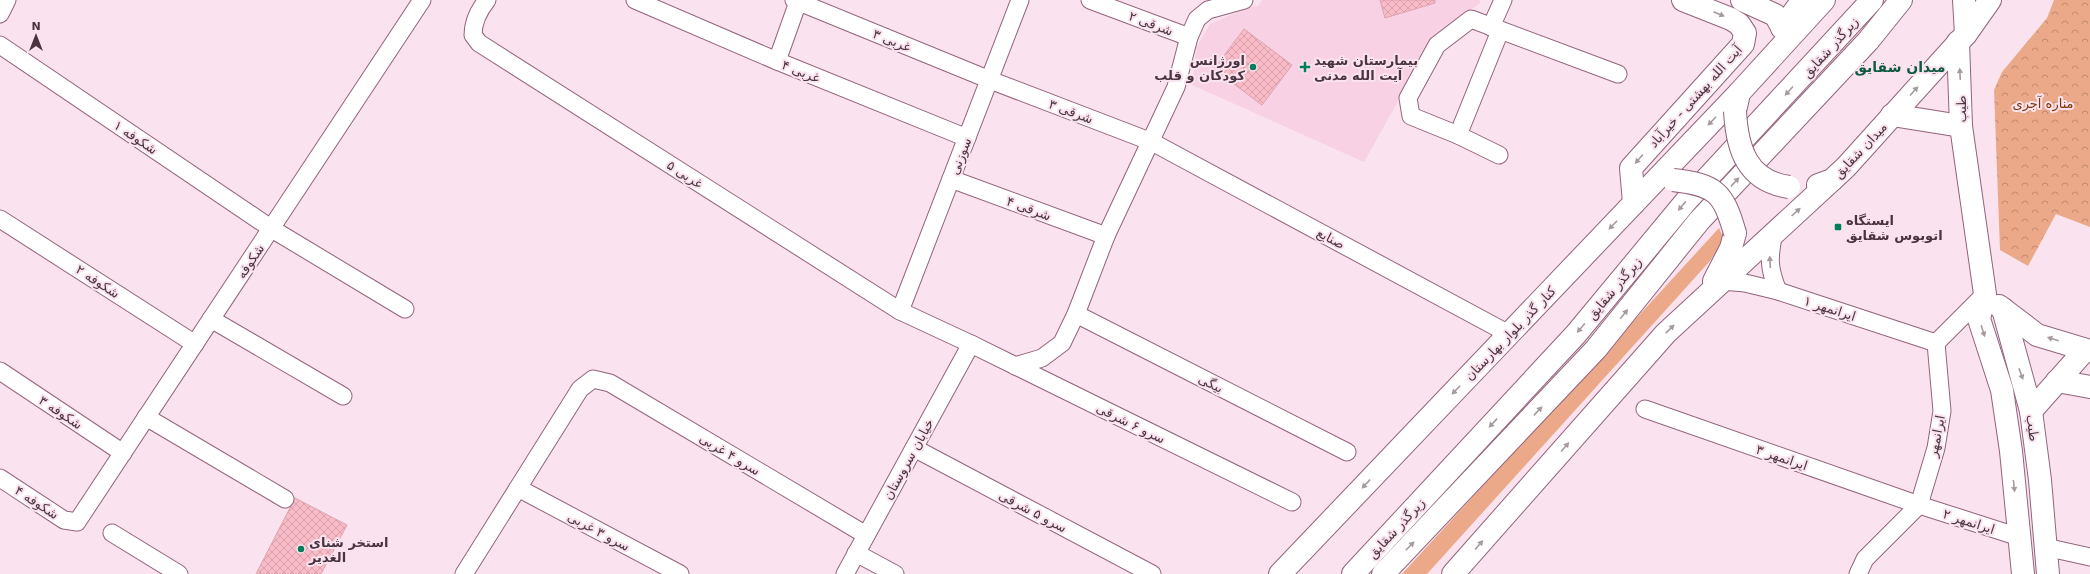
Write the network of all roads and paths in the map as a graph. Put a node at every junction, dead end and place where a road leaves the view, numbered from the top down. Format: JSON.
{"nodes":[{"id":1,"x":7,"y":0,"type":"edge"},
{"id":2,"x":422,"y":0,"type":"edge"},
{"id":3,"x":635,"y":0,"type":"edge"},
{"id":4,"x":1020,"y":0,"type":"edge"},
{"id":5,"x":1090,"y":0,"type":"edge"},
{"id":6,"x":1244,"y":0,"type":"edge"},
{"id":7,"x":1503,"y":0,"type":"edge"},
{"id":8,"x":1683,"y":0,"type":"edge"},
{"id":9,"x":1742,"y":0,"type":"edge"},
{"id":10,"x":1803,"y":0,"type":"edge"},
{"id":11,"x":1824,"y":0,"type":"edge"},
{"id":12,"x":1872,"y":0,"type":"edge"},
{"id":13,"x":1901,"y":0,"type":"edge"},
{"id":14,"x":1990,"y":0,"type":"edge"},
{"id":15,"x":796,"y":1,"type":"edge"},
{"id":16,"x":481,"y":2,"type":"edge"},
{"id":17,"x":0,"y":14,"type":"edge"},
{"id":18,"x":1964,"y":23,"type":"edge"},
{"id":19,"x":1782,"y":27,"type":"junction"},
{"id":20,"x":1496,"y":29,"type":"junction"},
{"id":21,"x":1189,"y":38,"type":"junction"},
{"id":22,"x":0,"y":45,"type":"edge"},
{"id":23,"x":777,"y":61,"type":"junction"},
{"id":24,"x":1618,"y":74,"type":"dead end"},
{"id":25,"x":990,"y":80,"type":"junction"},
{"id":26,"x":1739,"y":97,"type":"junction"},
{"id":27,"x":1892,"y":115,"type":"junction"},
{"id":28,"x":1961,"y":126,"type":"junction"},
{"id":29,"x":1458,"y":135,"type":"junction"},
{"id":30,"x":967,"y":138,"type":"junction"},
{"id":31,"x":1152,"y":142,"type":"junction"},
{"id":32,"x":1498,"y":155,"type":"dead end"},
{"id":33,"x":951,"y":180,"type":"junction"},
{"id":34,"x":1832,"y":180,"type":"junction"},
{"id":35,"x":1634,"y":203,"type":"junction"},
{"id":36,"x":0,"y":218,"type":"edge"},
{"id":37,"x":272,"y":229,"type":"junction"},
{"id":38,"x":1774,"y":232,"type":"junction"},
{"id":39,"x":1106,"y":236,"type":"junction"},
{"id":40,"x":1715,"y":287,"type":"junction"},
{"id":41,"x":1778,"y":291,"type":"junction"},
{"id":42,"x":1985,"y":294,"type":"junction"},
{"id":43,"x":2003,"y":309,"type":"junction"},
{"id":44,"x":405,"y":310,"type":"dead end"},
{"id":45,"x":900,"y":311,"type":"junction"},
{"id":46,"x":1076,"y":314,"type":"junction"},
{"id":47,"x":211,"y":319,"type":"junction"},
{"id":48,"x":1509,"y":334,"type":"junction"},
{"id":49,"x":1936,"y":343,"type":"junction"},
{"id":50,"x":195,"y":344,"type":"junction"},
{"id":51,"x":971,"y":344,"type":"junction"},
{"id":52,"x":2087,"y":350,"type":"edge"},
{"id":53,"x":1015,"y":366,"type":"junction"},
{"id":54,"x":0,"y":371,"type":"edge"},
{"id":55,"x":2057,"y":381,"type":"junction"},
{"id":56,"x":2090,"y":387,"type":"edge"},
{"id":57,"x":343,"y":396,"type":"dead end"},
{"id":58,"x":1645,"y":410,"type":"dead end"},
{"id":59,"x":2031,"y":411,"type":"junction"},
{"id":60,"x":146,"y":417,"type":"junction"},
{"id":61,"x":914,"y":448,"type":"junction"},
{"id":62,"x":2036,"y":450,"type":"junction"},
{"id":63,"x":2011,"y":451,"type":"junction"},
{"id":64,"x":1347,"y":452,"type":"dead end"},
{"id":65,"x":123,"y":453,"type":"junction"},
{"id":66,"x":0,"y":478,"type":"edge"},
{"id":67,"x":518,"y":488,"type":"junction"},
{"id":68,"x":285,"y":499,"type":"dead end"},
{"id":69,"x":1292,"y":502,"type":"dead end"},
{"id":70,"x":1919,"y":505,"type":"junction"},
{"id":71,"x":77,"y":522,"type":"joint"},
{"id":72,"x":112,"y":534,"type":"dead end"},
{"id":73,"x":866,"y":535,"type":"junction"},
{"id":74,"x":2019,"y":537,"type":"junction"},
{"id":75,"x":2045,"y":547,"type":"junction"},
{"id":76,"x":856,"y":553,"type":"junction"},
{"id":77,"x":2090,"y":557,"type":"edge"},
{"id":78,"x":176,"y":573,"type":"edge"},
{"id":79,"x":464,"y":574,"type":"edge"},
{"id":80,"x":680,"y":574,"type":"edge"},
{"id":81,"x":845,"y":574,"type":"edge"},
{"id":82,"x":895,"y":574,"type":"edge"},
{"id":83,"x":1152,"y":574,"type":"edge"},
{"id":84,"x":1280,"y":574,"type":"edge"},
{"id":85,"x":1353,"y":574,"type":"edge"},
{"id":86,"x":1383,"y":574,"type":"edge"},
{"id":87,"x":1453,"y":574,"type":"edge"},
{"id":88,"x":1858,"y":574,"type":"edge"},
{"id":89,"x":2023,"y":574,"type":"edge"},
{"id":90,"x":2048,"y":574,"type":"edge"}],
"edges":[{"from":1,"to":17,"type":"street"},
{"from":2,"to":37,"type":"street","name":"شکوفه"},
{"from":3,"to":23,"type":"street","name":"غربی ۴"},
{"from":4,"to":25,"type":"street","name":"سوزنی"},
{"from":5,"to":21,"type":"street","name":"شرقی ۲"},
{"from":6,"to":21,"type":"street"},
{"from":7,"to":20,"type":"street"},
{"from":8,"to":35,"type":"main road","name":"آیت الله بهشتی - خیرآباد","one_way":true},
{"from":9,"to":19,"type":"main road"},
{"from":10,"to":19,"type":"main road","name":"میدان شقایق"},
{"from":11,"to":26,"type":"main road"},
{"from":12,"to":85,"type":"main road","name":"زیرگذر شقایق","one_way":true},
{"from":86,"to":13,"type":"main road","name":"زیرگذر شقایق","one_way":true},
{"from":14,"to":18,"type":"main road","name":"میدان شقایق"},
{"from":15,"to":23,"type":"street"},
{"from":15,"to":25,"type":"street","name":"غربی ۳"},
{"from":16,"to":45,"type":"street","name":"غربی ۵"},
{"from":27,"to":18,"type":"main road","name":"میدان شقایق","one_way":true},
{"from":28,"to":18,"type":"main road","name":"طیب","one_way":true},
{"from":19,"to":26,"type":"main road","name":"میدان شقایق"},
{"from":20,"to":24,"type":"street"},
{"from":20,"to":29,"type":"street"},
{"from":20,"to":29,"type":"street"},
{"from":21,"to":31,"type":"street"},
{"from":22,"to":37,"type":"street","name":"شکوفه ۱"},
{"from":23,"to":30,"type":"street","name":"غربی ۴"},
{"from":25,"to":30,"type":"street","name":"سوزنی"},
{"from":25,"to":31,"type":"street","name":"شرقی ۳"},
{"from":26,"to":34,"type":"main road","name":"میدان شقایق","bridge":true},
{"from":26,"to":35,"type":"main road","name":"کنار گذر بلوار بهارستان","one_way":true},
{"from":27,"to":28,"type":"main road"},
{"from":27,"to":34,"type":"main road","name":"میدان شقایق"},
{"from":28,"to":42,"type":"main road","name":"طیب"},
{"from":29,"to":32,"type":"street"},
{"from":30,"to":33,"type":"street","name":"سوزنی"},
{"from":31,"to":39,"type":"street"},
{"from":31,"to":48,"type":"street","name":"صنایع"},
{"from":33,"to":39,"type":"street","name":"شرقی ۴"},
{"from":33,"to":45,"type":"street","name":"سوزنی"},
{"from":38,"to":34,"type":"main road","one_way":true},
{"from":35,"to":40,"type":"main road","bridge":true},
{"from":35,"to":48,"type":"main road","name":"کنار گذر بلوار بهارستان","one_way":true},
{"from":36,"to":50,"type":"street","name":"شکوفه ۲"},
{"from":37,"to":44,"type":"street","name":"شکوفه ۱"},
{"from":37,"to":47,"type":"street","name":"شکوفه"},
{"from":38,"to":40,"type":"main road"},
{"from":41,"to":38,"type":"street","one_way":true},
{"from":39,"to":46,"type":"street"},
{"from":40,"to":41,"type":"street","name":"ایرانمهر ۱"},
{"from":87,"to":40,"type":"main road","one_way":true},
{"from":41,"to":49,"type":"street","name":"ایرانمهر ۱"},
{"from":42,"to":43,"type":"main road"},
{"from":42,"to":49,"type":"street"},
{"from":42,"to":63,"type":"main road","name":"طیب","one_way":true},
{"from":52,"to":43,"type":"main road","one_way":true},
{"from":43,"to":59,"type":"main road","name":"طیب","one_way":true},
{"from":45,"to":51,"type":"street","name":"غربی ۵"},
{"from":46,"to":53,"type":"street"},
{"from":46,"to":64,"type":"street","name":"بیگی"},
{"from":47,"to":50,"type":"street","name":"شکوفه"},
{"from":47,"to":57,"type":"street"},
{"from":48,"to":84,"type":"main road","name":"کنار گذر بلوار بهارستان","one_way":true},
{"from":49,"to":70,"type":"street","name":"ایرانمهر"},
{"from":50,"to":60,"type":"street","name":"شکوفه"},
{"from":51,"to":53,"type":"street","name":"سرو ۶ شرقی"},
{"from":51,"to":61,"type":"street","name":"خیابان سروستان"},
{"from":52,"to":55,"type":"main road"},
{"from":53,"to":69,"type":"street","name":"سرو ۶ شرقی"},
{"from":54,"to":65,"type":"street","name":"شکوفه ۳"},
{"from":55,"to":56,"type":"main road"},
{"from":55,"to":59,"type":"main road"},
{"from":58,"to":70,"type":"street","name":"ایرانمهر ۳"},
{"from":59,"to":62,"type":"main road","name":"طیب"},
{"from":60,"to":65,"type":"street","name":"شکوفه"},
{"from":60,"to":68,"type":"street"},
{"from":61,"to":73,"type":"street","name":"خیابان سروستان"},
{"from":61,"to":83,"type":"street","name":"سرو ۵ شرقی"},
{"from":62,"to":63,"type":"main road"},
{"from":62,"to":75,"type":"main road","name":"طیب"},
{"from":63,"to":74,"type":"main road","name":"طیب","one_way":true},
{"from":65,"to":71,"type":"street","name":"شکوفه"},
{"from":66,"to":71,"type":"street","name":"شکوفه ۴"},
{"from":67,"to":73,"type":"street","name":"سرو ۴ غربی"},
{"from":67,"to":79,"type":"street"},
{"from":67,"to":80,"type":"street","name":"سرو ۳ غربی"},
{"from":70,"to":74,"type":"street","name":"ایرانمهر ۲"},
{"from":70,"to":88,"type":"street","name":"ایرانمهر"},
{"from":72,"to":78,"type":"street"},
{"from":73,"to":76,"type":"street","name":"خیابان سروستان"},
{"from":74,"to":89,"type":"main road","name":"طیب"},
{"from":75,"to":77,"type":"street"},
{"from":75,"to":90,"type":"main road","name":"طیب"},
{"from":76,"to":81,"type":"street","name":"خیابان سروستان"},
{"from":76,"to":82,"type":"street"}]}
